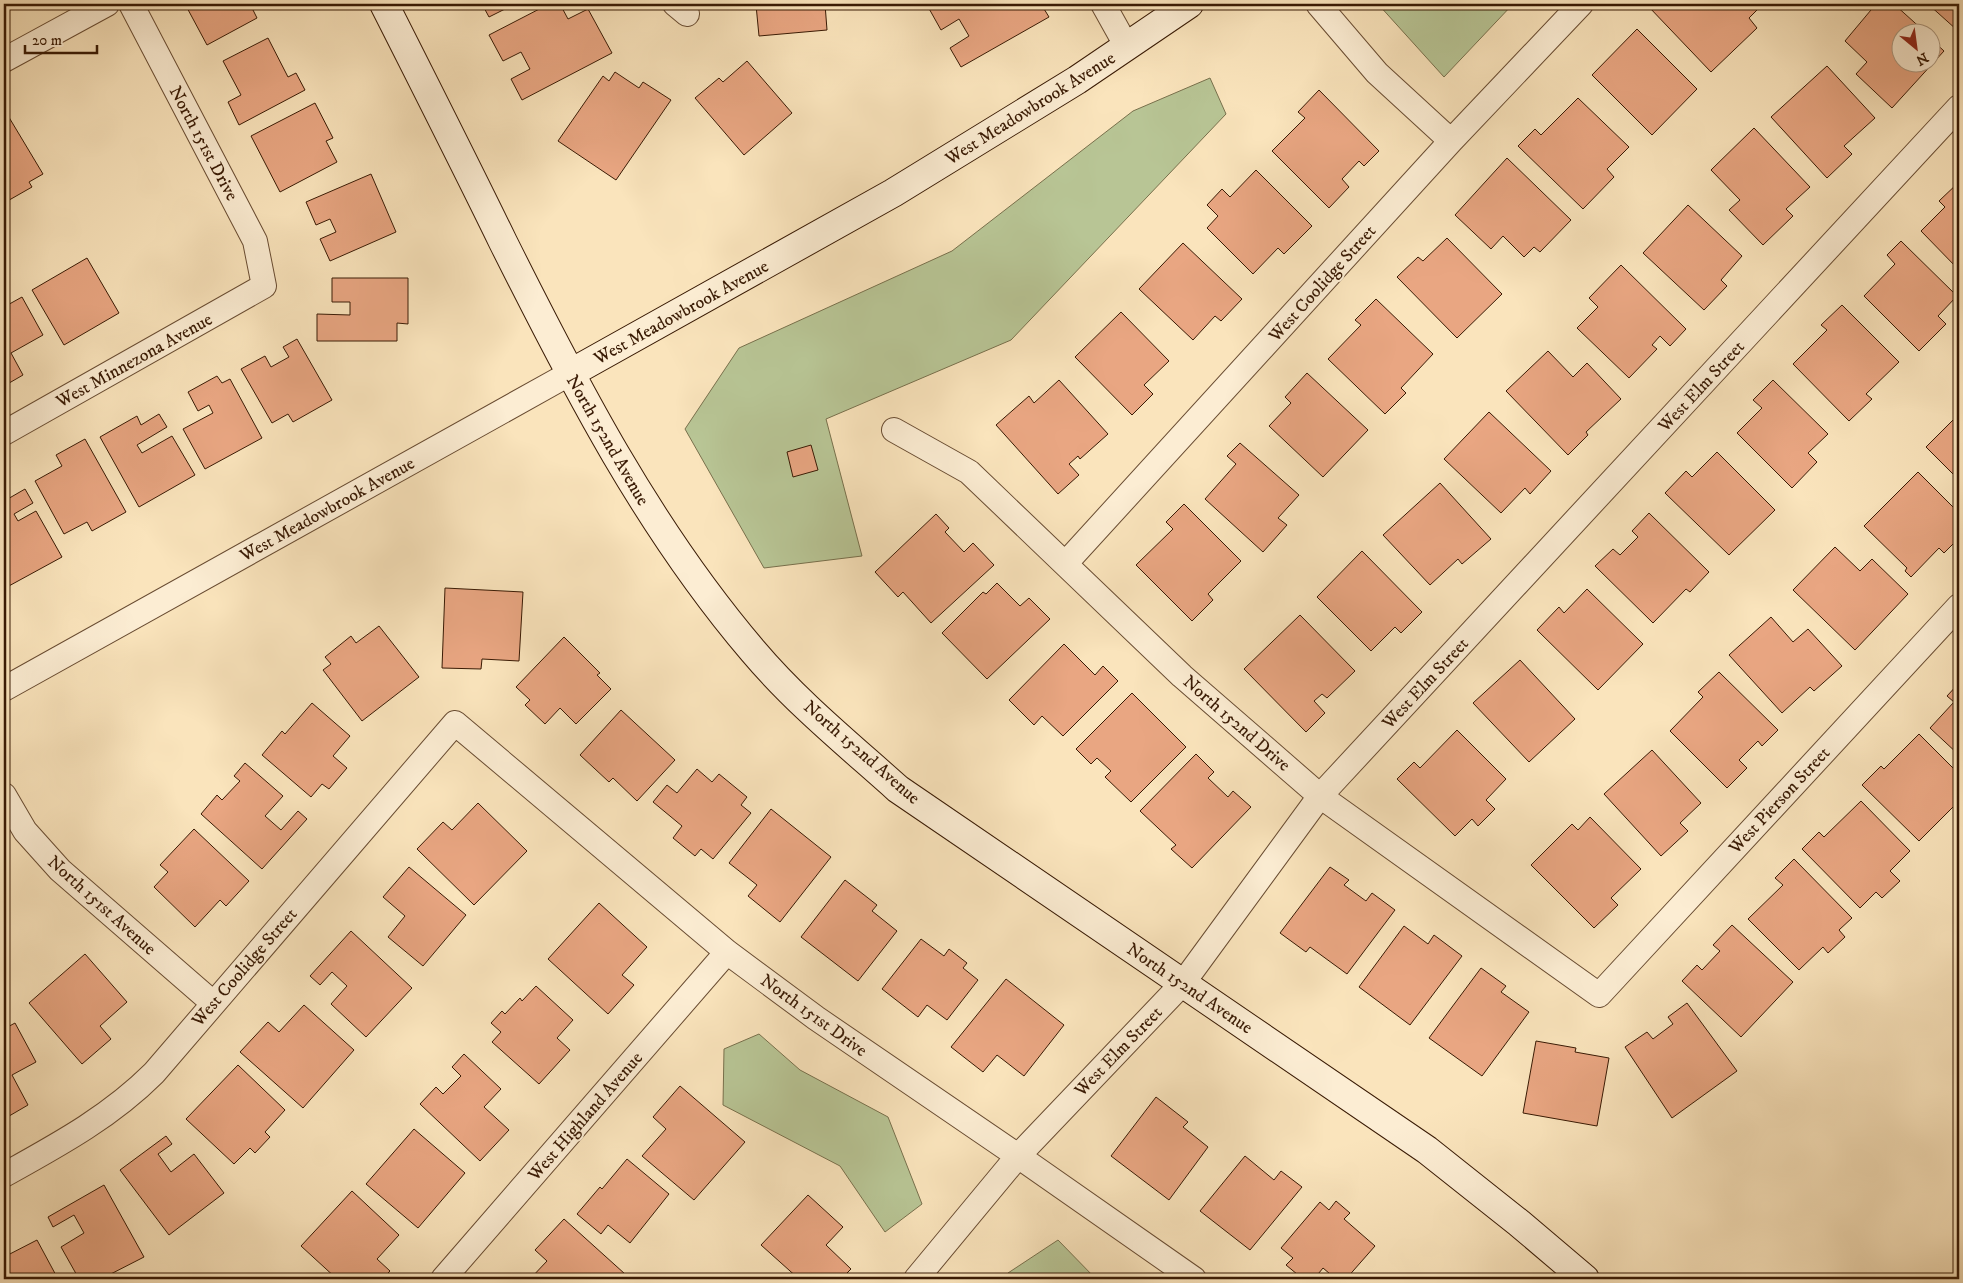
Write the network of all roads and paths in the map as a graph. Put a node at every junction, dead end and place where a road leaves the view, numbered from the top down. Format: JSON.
{"nodes":[{"id":1,"x":106,"y":4,"type":"edge"},
{"id":2,"x":132,"y":4,"type":"edge"},
{"id":3,"x":384,"y":4,"type":"edge"},
{"id":4,"x":1103,"y":4,"type":"edge"},
{"id":5,"x":1189,"y":4,"type":"edge"},
{"id":6,"x":1318,"y":4,"type":"edge"},
{"id":7,"x":1581,"y":4,"type":"edge"},
{"id":8,"x":1127,"y":46,"type":"junction"},
{"id":9,"x":4,"y":60,"type":"edge"},
{"id":10,"x":1959,"y":107,"type":"edge"},
{"id":11,"x":1451,"y":141,"type":"junction"},
{"id":12,"x":264,"y":286,"type":"joint"},
{"id":13,"x":569,"y":374,"type":"junction"},
{"id":14,"x":894,"y":430,"type":"dead end"},
{"id":15,"x":4,"y":433,"type":"edge"},
{"id":16,"x":1066,"y":564,"type":"junction"},
{"id":17,"x":1959,"y":606,"type":"edge"},
{"id":18,"x":4,"y":689,"type":"edge"},
{"id":19,"x":455,"y":723,"type":"joint"},
{"id":20,"x":4,"y":795,"type":"edge"},
{"id":21,"x":1320,"y":796,"type":"junction"},
{"id":22,"x":727,"y":952,"type":"junction"},
{"id":23,"x":1183,"y":983,"type":"junction"},
{"id":24,"x":1599,"y":995,"type":"joint"},
{"id":25,"x":213,"y":1003,"type":"junction"},
{"id":26,"x":1018,"y":1156,"type":"junction"},
{"id":27,"x":4,"y":1174,"type":"edge"},
{"id":28,"x":443,"y":1279,"type":"edge"},
{"id":29,"x":916,"y":1279,"type":"edge"},
{"id":30,"x":1194,"y":1279,"type":"edge"},
{"id":31,"x":1585,"y":1279,"type":"edge"}],
"edges":[{"from":1,"to":9,"type":"street"},
{"from":2,"to":12,"type":"street","name":"North 151st Drive"},
{"from":3,"to":13,"type":"street","name":"North 152nd Avenue"},
{"from":4,"to":8,"type":"street"},
{"from":5,"to":8,"type":"street","name":"West Meadowbrook Avenue"},
{"from":6,"to":11,"type":"street"},
{"from":7,"to":11,"type":"street","name":"West Coolidge Street"},
{"from":8,"to":13,"type":"street","name":"West Meadowbrook Avenue"},
{"from":10,"to":21,"type":"street","name":"West Elm Street"},
{"from":11,"to":16,"type":"street","name":"West Coolidge Street"},
{"from":12,"to":15,"type":"street","name":"West Minnezona Avenue"},
{"from":13,"to":18,"type":"street","name":"West Meadowbrook Avenue"},
{"from":13,"to":23,"type":"street","name":"North 152nd Avenue"},
{"from":14,"to":16,"type":"street","name":"North 152nd Drive"},
{"from":16,"to":21,"type":"street","name":"North 152nd Drive"},
{"from":17,"to":24,"type":"street","name":"West Pierson Street"},
{"from":19,"to":22,"type":"street","name":"North 151st Drive"},
{"from":19,"to":25,"type":"street","name":"West Coolidge Street"},
{"from":20,"to":25,"type":"street","name":"North 151st Avenue"},
{"from":21,"to":23,"type":"street","name":"West Elm Street"},
{"from":21,"to":24,"type":"street","name":"North 152nd Drive"},
{"from":22,"to":26,"type":"street","name":"North 151st Drive"},
{"from":22,"to":28,"type":"street","name":"West Highland Avenue"},
{"from":23,"to":26,"type":"street","name":"West Elm Street"},
{"from":23,"to":31,"type":"street","name":"North 152nd Avenue"},
{"from":25,"to":27,"type":"street","name":"West Coolidge Street"},
{"from":26,"to":29,"type":"street","name":"West Elm Street"},
{"from":26,"to":30,"type":"street","name":"North 151st Drive"}]}
